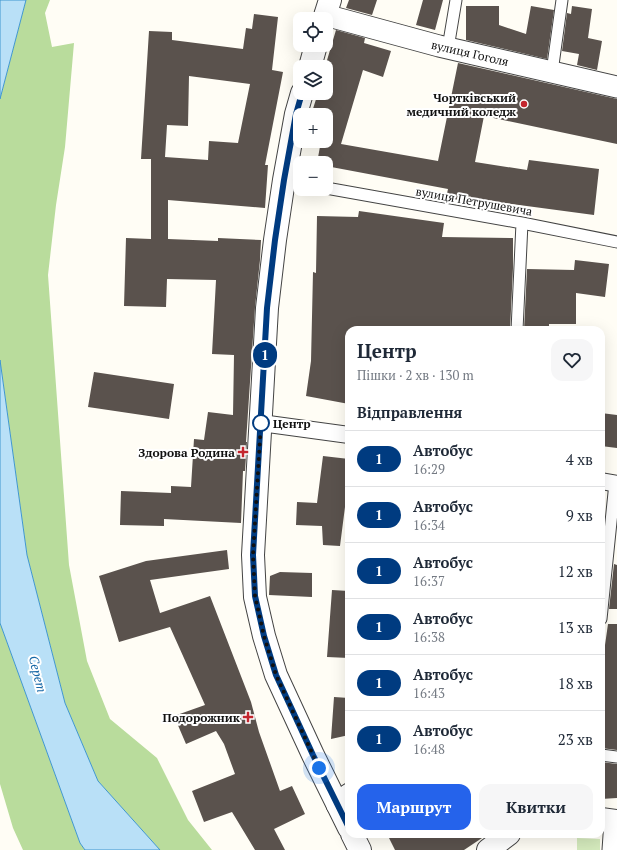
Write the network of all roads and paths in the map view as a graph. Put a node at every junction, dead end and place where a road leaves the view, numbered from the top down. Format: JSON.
{"nodes":[{"id":1,"x":456,"y":0,"type":"edge"},
{"id":2,"x":562,"y":0,"type":"edge"},
{"id":3,"x":326,"y":11,"type":"edge"},
{"id":4,"x":448,"y":48,"type":"junction"},
{"id":5,"x":552,"y":72,"type":"junction"},
{"id":6,"x":617,"y":87,"type":"edge"},
{"id":7,"x":300,"y":100,"type":"edge"},
{"id":8,"x":292,"y":182,"type":"edge"},
{"id":9,"x":333,"y":189,"type":"edge"},
{"id":10,"x":522,"y":223,"type":"junction"},
{"id":11,"x":617,"y":242,"type":"edge"},
{"id":12,"x":517,"y":326,"type":"edge"},
{"id":13,"x":261,"y":423,"type":"junction"},
{"id":14,"x":345,"y":434,"type":"edge"},
{"id":15,"x":611,"y":483,"type":"edge"},
{"id":16,"x":605,"y":565,"type":"edge"},
{"id":17,"x":605,"y":755,"type":"edge"},
{"id":18,"x":617,"y":757,"type":"edge"},
{"id":19,"x":343,"y":799,"type":"edge"},
{"id":20,"x":610,"y":818,"type":"edge"},
{"id":21,"x":354,"y":838,"type":"edge"},
{"id":22,"x":504,"y":838,"type":"edge"},
{"id":23,"x":360,"y":850,"type":"edge"},
{"id":24,"x":488,"y":850,"type":"edge"},
{"id":25,"x":613,"y":850,"type":"edge"}],
"edges":[{"from":1,"to":4,"type":"lane"},
{"from":2,"to":5,"type":"lane"},
{"from":3,"to":4,"type":"street","name":"вулиця Гоголя"},
{"from":4,"to":5,"type":"street","name":"вулиця Гоголя"},
{"from":5,"to":6,"type":"street","name":"вулиця Гоголя"},
{"from":7,"to":8,"type":"street"},
{"from":8,"to":13,"type":"street"},
{"from":9,"to":10,"type":"lane","name":"вулиця Петрушевича"},
{"from":10,"to":11,"type":"lane","name":"вулиця Петрушевича"},
{"from":10,"to":12,"type":"lane"},
{"from":13,"to":14,"type":"street"},
{"from":13,"to":19,"type":"street"},
{"from":15,"to":16,"type":"lane"},
{"from":17,"to":18,"type":"lane"},
{"from":20,"to":25,"type":"street"},
{"from":21,"to":23,"type":"street"},
{"from":22,"to":24,"type":"street"}]}
